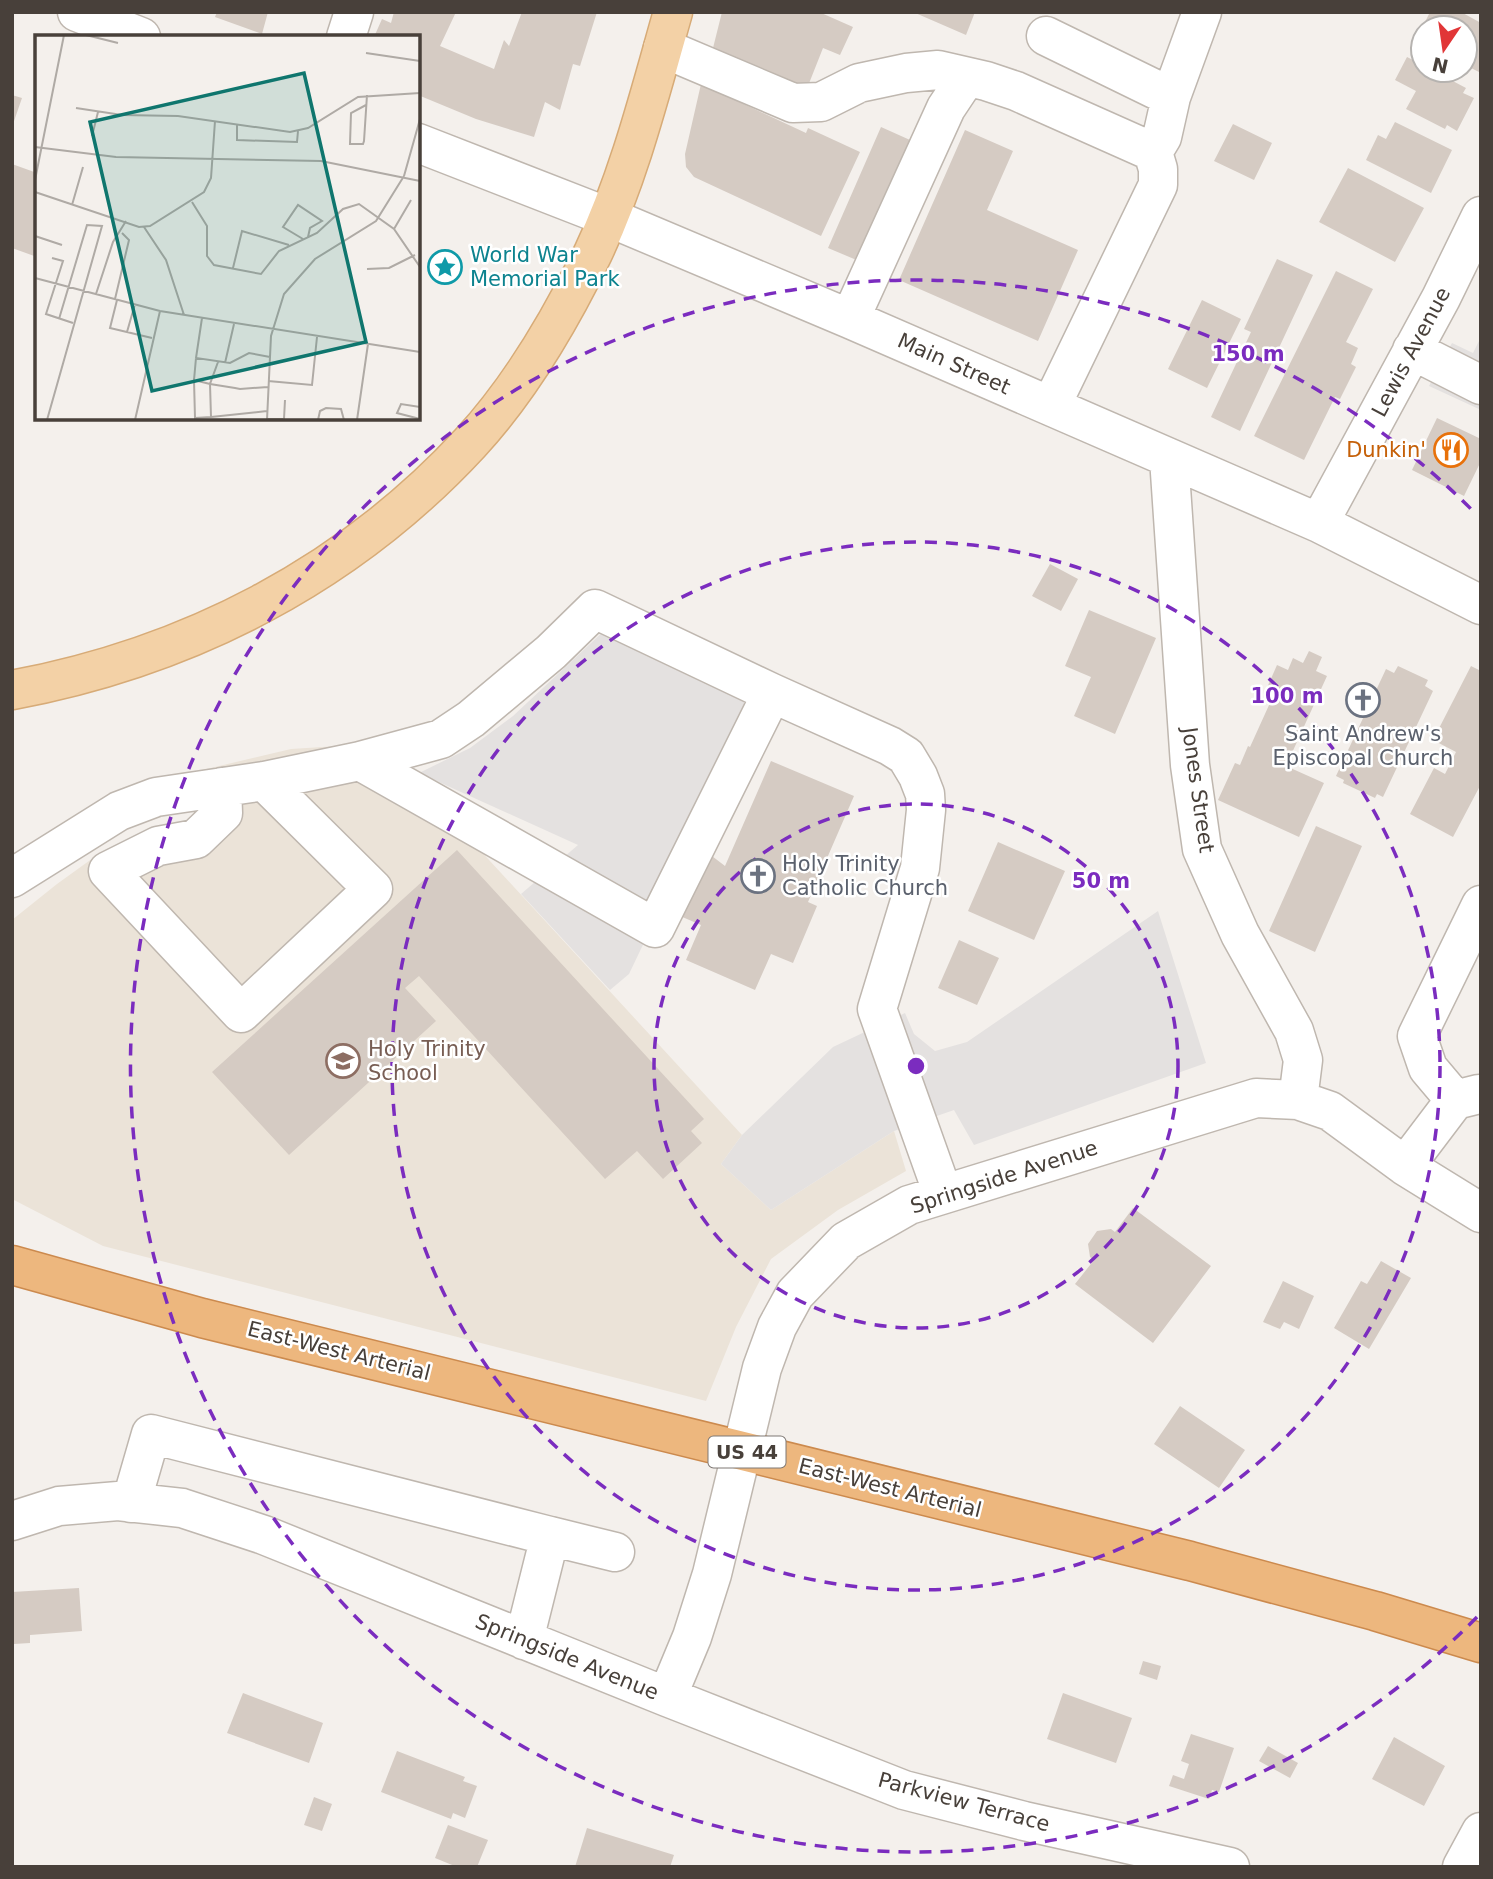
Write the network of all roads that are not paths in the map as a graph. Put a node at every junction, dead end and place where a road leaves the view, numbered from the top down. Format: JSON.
{"nodes":[{"id":1,"x":77,"y":12,"type":"edge"},
{"id":2,"x":354,"y":12,"type":"edge"},
{"id":3,"x":1202,"y":12,"type":"edge"},
{"id":4,"x":1052,"y":24,"type":"edge"},
{"id":5,"x":668,"y":30,"type":"edge"},
{"id":6,"x":136,"y":35,"type":"edge"},
{"id":7,"x":347,"y":35,"type":"edge"},
{"id":8,"x":966,"y":78,"type":"junction"},
{"id":9,"x":1016,"y":91,"type":"junction"},
{"id":10,"x":1171,"y":97,"type":"junction"},
{"id":11,"x":420,"y":144,"type":"edge"},
{"id":12,"x":1153,"y":152,"type":"junction"},
{"id":13,"x":1481,"y":216,"type":"edge"},
{"id":14,"x":608,"y":217,"type":"junction"},
{"id":15,"x":850,"y":319,"type":"junction"},
{"id":16,"x":1412,"y":350,"type":"junction"},
{"id":17,"x":1481,"y":385,"type":"edge"},
{"id":18,"x":1051,"y":406,"type":"junction"},
{"id":19,"x":1169,"y":458,"type":"junction"},
{"id":20,"x":1319,"y":523,"type":"junction"},
{"id":21,"x":1479,"y":599,"type":"edge"},
{"id":22,"x":12,"y":690,"type":"edge"},
{"id":23,"x":772,"y":693,"type":"junction"},
{"id":24,"x":360,"y":761,"type":"junction"},
{"id":25,"x":264,"y":781,"type":"junction"},
{"id":26,"x":222,"y":787,"type":"junction"},
{"id":27,"x":12,"y":878,"type":"edge"},
{"id":28,"x":1481,"y":905,"type":"edge"},
{"id":29,"x":1468,"y":1097,"type":"edge"},
{"id":30,"x":1298,"y":1100,"type":"junction"},
{"id":31,"x":1405,"y":1166,"type":"junction"},
{"id":32,"x":943,"y":1194,"type":"junction"},
{"id":33,"x":1481,"y":1213,"type":"edge"},
{"id":34,"x":12,"y":1265,"type":"edge"},
{"id":35,"x":742,"y":1451,"type":"junction"},
{"id":36,"x":131,"y":1503,"type":"junction"},
{"id":37,"x":12,"y":1521,"type":"edge"},
{"id":38,"x":550,"y":1536,"type":"junction"},
{"id":39,"x":615,"y":1552,"type":"dead end"},
{"id":40,"x":524,"y":1640,"type":"junction"},
{"id":41,"x":1481,"y":1643,"type":"edge"},
{"id":42,"x":667,"y":1697,"type":"junction"},
{"id":43,"x":1481,"y":1832,"type":"edge"},
{"id":44,"x":1230,"y":1867,"type":"edge"},
{"id":45,"x":1462,"y":1867,"type":"edge"}],
"edges":[{"from":1,"to":6,"type":"street"},
{"from":2,"to":7,"type":"street"},
{"from":3,"to":10,"type":"street"},
{"from":4,"to":9,"type":"street"},
{"from":4,"to":10,"type":"street"},
{"from":5,"to":8,"type":"street"},
{"from":5,"to":14,"type":"main road"},
{"from":8,"to":9,"type":"street"},
{"from":8,"to":15,"type":"street"},
{"from":9,"to":12,"type":"street"},
{"from":10,"to":12,"type":"street"},
{"from":11,"to":14,"type":"street","name":"Main Street"},
{"from":12,"to":18,"type":"street"},
{"from":13,"to":16,"type":"street","name":"Lewis Avenue"},
{"from":14,"to":15,"type":"street","name":"Main Street"},
{"from":14,"to":22,"type":"main road"},
{"from":15,"to":18,"type":"street","name":"Main Street"},
{"from":16,"to":17,"type":"street"},
{"from":16,"to":20,"type":"street","name":"Lewis Avenue"},
{"from":18,"to":19,"type":"street","name":"Main Street"},
{"from":19,"to":20,"type":"street","name":"Main Street"},
{"from":19,"to":30,"type":"street","name":"Jones Street"},
{"from":20,"to":21,"type":"street","name":"Main Street"},
{"from":23,"to":24,"type":"street"},
{"from":23,"to":24,"type":"street"},
{"from":23,"to":32,"type":"street"},
{"from":24,"to":25,"type":"street"},
{"from":25,"to":26,"type":"street"},
{"from":25,"to":26,"type":"street"},
{"from":26,"to":27,"type":"street"},
{"from":28,"to":29,"type":"street"},
{"from":29,"to":31,"type":"street"},
{"from":30,"to":31,"type":"street","name":"Springside Avenue"},
{"from":30,"to":32,"type":"street","name":"Springside Avenue"},
{"from":31,"to":33,"type":"street","name":"Springside Avenue"},
{"from":32,"to":35,"type":"street","name":"Springside Avenue"},
{"from":34,"to":35,"type":"highway","name":"East-West Arterial","number":"US 44"},
{"from":35,"to":41,"type":"highway","name":"East-West Arterial","number":"US 44"},
{"from":35,"to":42,"type":"street","name":"Springside Avenue"},
{"from":36,"to":37,"type":"street","name":"Springside Avenue"},
{"from":36,"to":38,"type":"street"},
{"from":36,"to":40,"type":"street","name":"Springside Avenue"},
{"from":38,"to":39,"type":"street"},
{"from":38,"to":40,"type":"street"},
{"from":40,"to":42,"type":"street","name":"Springside Avenue"},
{"from":42,"to":44,"type":"street","name":"Parkview Terrace"},
{"from":43,"to":45,"type":"street"}]}
